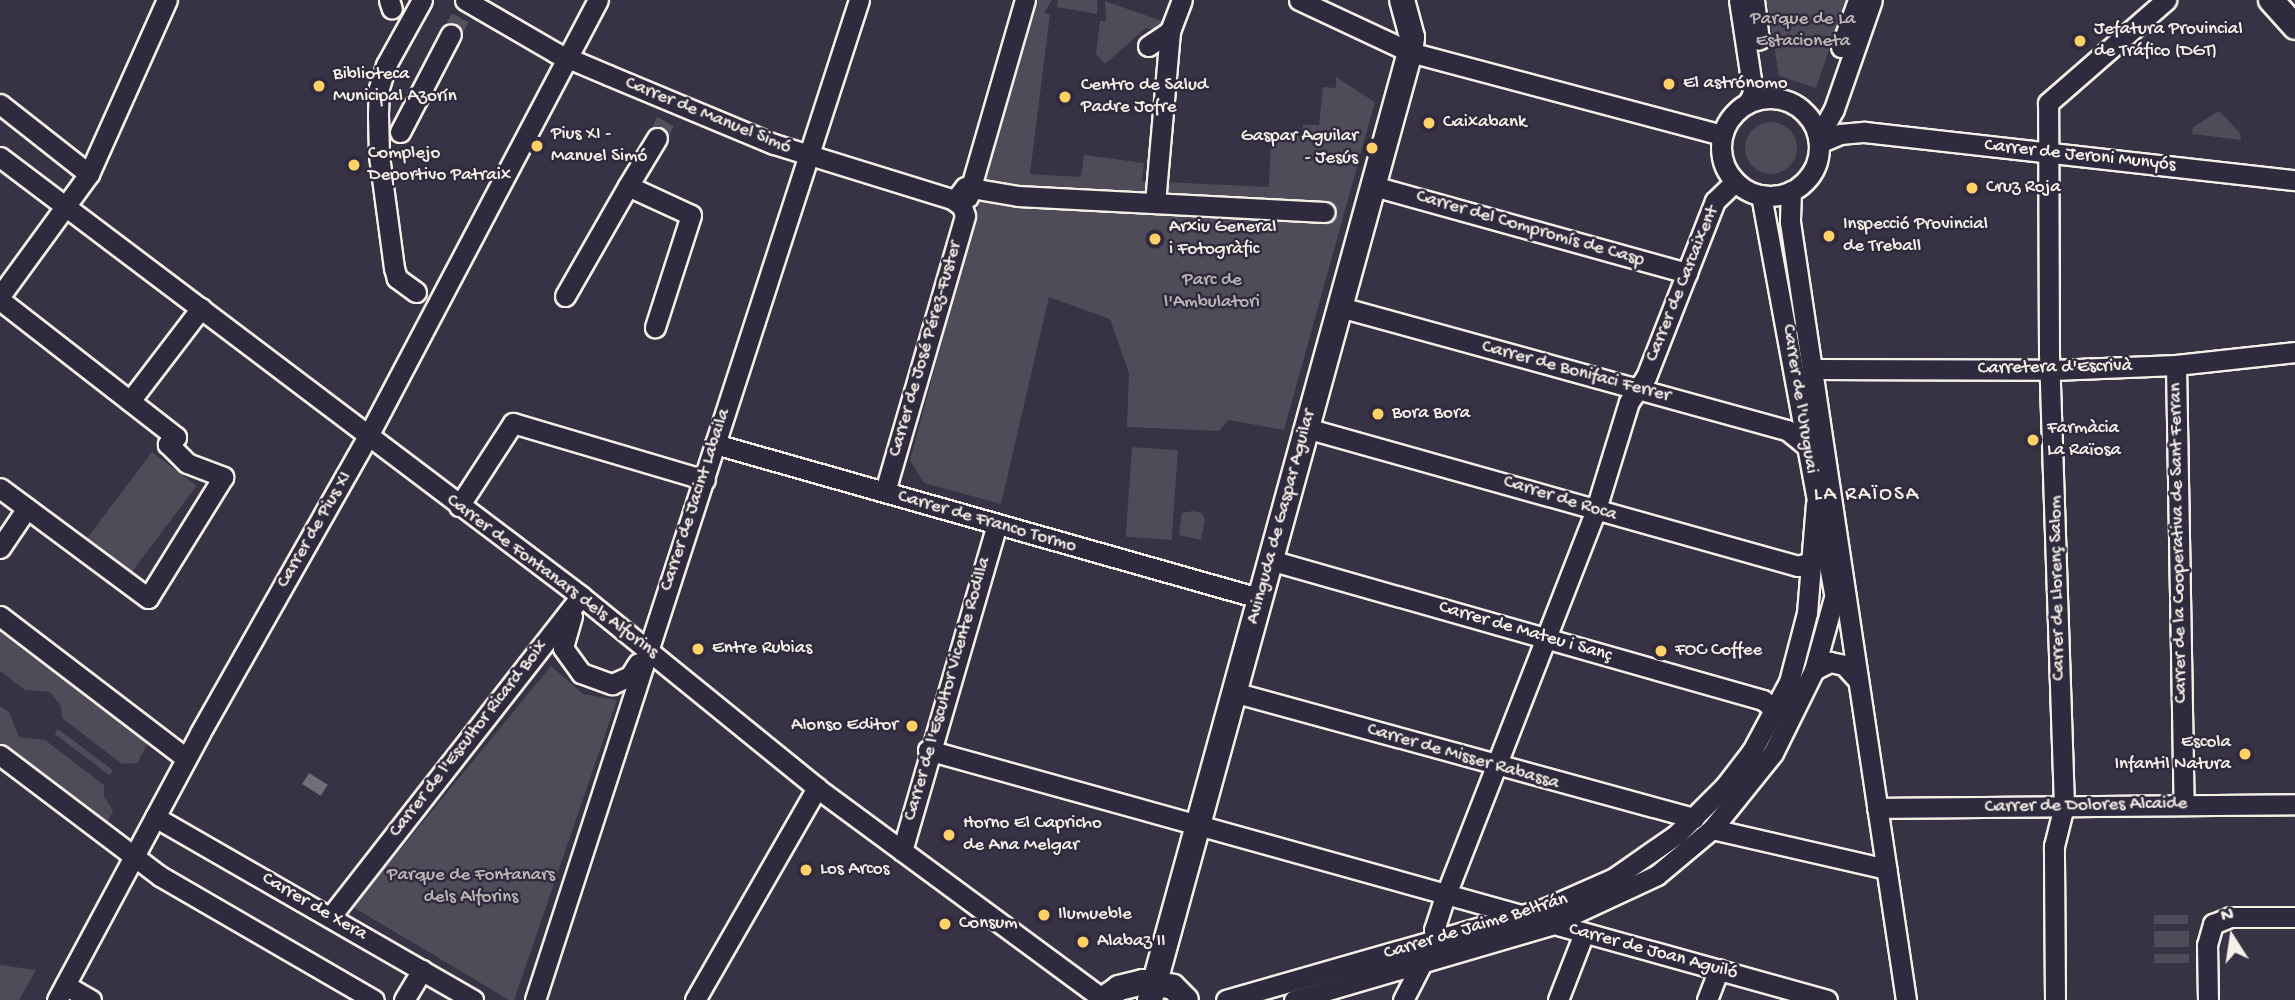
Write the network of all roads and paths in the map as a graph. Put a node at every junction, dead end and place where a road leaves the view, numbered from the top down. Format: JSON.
{"nodes":[{"id":1,"x":167,"y":0,"type":"edge"},
{"id":2,"x":422,"y":0,"type":"edge"},
{"id":3,"x":598,"y":0,"type":"edge"},
{"id":4,"x":859,"y":0,"type":"edge"},
{"id":5,"x":1025,"y":0,"type":"edge"},
{"id":6,"x":1182,"y":0,"type":"edge"},
{"id":7,"x":1299,"y":0,"type":"edge"},
{"id":8,"x":1402,"y":0,"type":"edge"},
{"id":9,"x":1739,"y":0,"type":"edge"},
{"id":10,"x":1754,"y":0,"type":"edge"},
{"id":11,"x":1857,"y":0,"type":"edge"},
{"id":12,"x":1872,"y":0,"type":"edge"},
{"id":13,"x":2166,"y":0,"type":"edge"},
{"id":14,"x":2272,"y":0,"type":"edge"},
{"id":15,"x":466,"y":5,"type":"edge"},
{"id":16,"x":397,"y":14,"type":"edge"},
{"id":17,"x":2295,"y":27,"type":"edge"},
{"id":18,"x":1170,"y":31,"type":"junction"},
{"id":19,"x":451,"y":34,"type":"tunnel mouth"},
{"id":20,"x":1759,"y":40,"type":"dead end"},
{"id":21,"x":1149,"y":46,"type":"dead end"},
{"id":22,"x":1841,"y":47,"type":"dead end"},
{"id":23,"x":1410,"y":52,"type":"junction"},
{"id":24,"x":567,"y":58,"type":"junction"},
{"id":25,"x":1748,"y":103,"type":"junction"},
{"id":26,"x":0,"y":104,"type":"edge"},
{"id":27,"x":1807,"y":115,"type":"junction"},
{"id":28,"x":1830,"y":118,"type":"junction"},
{"id":29,"x":400,"y":132,"type":"dead end"},
{"id":30,"x":1865,"y":132,"type":"junction"},
{"id":31,"x":1722,"y":135,"type":"junction"},
{"id":32,"x":657,"y":138,"type":"tunnel mouth"},
{"id":33,"x":1819,"y":141,"type":"junction"},
{"id":34,"x":2046,"y":153,"type":"junction"},
{"id":35,"x":808,"y":155,"type":"junction"},
{"id":36,"x":0,"y":157,"type":"edge"},
{"id":37,"x":89,"y":174,"type":"junction"},
{"id":38,"x":2295,"y":180,"type":"edge"},
{"id":39,"x":1735,"y":182,"type":"junction"},
{"id":40,"x":628,"y":186,"type":"junction"},
{"id":41,"x":1373,"y":186,"type":"junction"},
{"id":42,"x":1791,"y":191,"type":"junction"},
{"id":43,"x":1761,"y":195,"type":"junction"},
{"id":44,"x":964,"y":198,"type":"junction"},
{"id":45,"x":1155,"y":203,"type":"junction"},
{"id":46,"x":67,"y":209,"type":"junction"},
{"id":47,"x":1325,"y":212,"type":"dead end"},
{"id":48,"x":1687,"y":272,"type":"junction"},
{"id":49,"x":416,"y":292,"type":"dead end"},
{"id":50,"x":565,"y":296,"type":"dead end"},
{"id":51,"x":0,"y":298,"type":"edge"},
{"id":52,"x":1340,"y":307,"type":"junction"},
{"id":53,"x":201,"y":308,"type":"junction"},
{"id":54,"x":655,"y":327,"type":"dead end"},
{"id":55,"x":2295,"y":352,"type":"edge"},
{"id":56,"x":2176,"y":365,"type":"junction"},
{"id":57,"x":1814,"y":369,"type":"junction"},
{"id":58,"x":2053,"y":370,"type":"junction"},
{"id":59,"x":1637,"y":389,"type":"junction"},
{"id":60,"x":130,"y":401,"type":"junction"},
{"id":61,"x":1306,"y":428,"type":"junction"},
{"id":62,"x":368,"y":436,"type":"junction"},
{"id":63,"x":715,"y":444,"type":"junction"},
{"id":64,"x":1807,"y":446,"type":"junction"},
{"id":65,"x":705,"y":480,"type":"junction"},
{"id":66,"x":0,"y":488,"type":"edge"},
{"id":67,"x":884,"y":492,"type":"junction"},
{"id":68,"x":1816,"y":503,"type":"junction"},
{"id":69,"x":459,"y":506,"type":"junction"},
{"id":70,"x":27,"y":508,"type":"junction"},
{"id":71,"x":1596,"y":509,"type":"junction"},
{"id":72,"x":996,"y":527,"type":"junction"},
{"id":73,"x":0,"y":548,"type":"edge"},
{"id":74,"x":1270,"y":561,"type":"junction"},
{"id":75,"x":1813,"y":561,"type":"junction"},
{"id":76,"x":1843,"y":563,"type":"junction"},
{"id":77,"x":581,"y":596,"type":"junction"},
{"id":78,"x":1259,"y":598,"type":"junction"},
{"id":79,"x":1836,"y":601,"type":"junction"},
{"id":80,"x":0,"y":616,"type":"edge"},
{"id":81,"x":1545,"y":638,"type":"junction"},
{"id":82,"x":646,"y":648,"type":"junction"},
{"id":83,"x":1814,"y":670,"type":"junction"},
{"id":84,"x":1857,"y":681,"type":"junction"},
{"id":85,"x":1233,"y":692,"type":"junction"},
{"id":86,"x":1775,"y":710,"type":"junction"},
{"id":87,"x":928,"y":750,"type":"junction"},
{"id":88,"x":0,"y":755,"type":"edge"},
{"id":89,"x":187,"y":758,"type":"junction"},
{"id":90,"x":1496,"y":766,"type":"junction"},
{"id":91,"x":817,"y":788,"type":"junction"},
{"id":92,"x":2295,"y":804,"type":"edge"},
{"id":93,"x":2184,"y":805,"type":"junction"},
{"id":94,"x":2064,"y":806,"type":"junction"},
{"id":95,"x":1877,"y":808,"type":"junction"},
{"id":96,"x":155,"y":817,"type":"junction"},
{"id":97,"x":1694,"y":818,"type":"junction"},
{"id":98,"x":1197,"y":823,"type":"junction"},
{"id":99,"x":1712,"y":829,"type":"junction"},
{"id":100,"x":902,"y":851,"type":"junction"},
{"id":101,"x":134,"y":857,"type":"junction"},
{"id":102,"x":1886,"y":869,"type":"junction"},
{"id":103,"x":1447,"y":893,"type":"junction"},
{"id":104,"x":331,"y":916,"type":"junction"},
{"id":105,"x":1518,"y":916,"type":"junction"},
{"id":106,"x":2295,"y":916,"type":"edge"},
{"id":107,"x":1550,"y":925,"type":"junction"},
{"id":108,"x":1584,"y":933,"type":"junction"},
{"id":109,"x":1440,"y":939,"type":"junction"},
{"id":110,"x":1423,"y":961,"type":"junction"},
{"id":111,"x":1719,"y":969,"type":"junction"},
{"id":112,"x":422,"y":970,"type":"junction"},
{"id":113,"x":1153,"y":991,"type":"edge"},
{"id":114,"x":61,"y":992,"type":"edge"},
{"id":115,"x":1187,"y":998,"type":"edge"},
{"id":116,"x":92,"y":1000,"type":"edge"},
{"id":117,"x":374,"y":1000,"type":"edge"},
{"id":118,"x":404,"y":1000,"type":"edge"},
{"id":119,"x":472,"y":1000,"type":"edge"},
{"id":120,"x":535,"y":1000,"type":"edge"},
{"id":121,"x":695,"y":1000,"type":"edge"},
{"id":122,"x":1103,"y":1000,"type":"edge"},
{"id":123,"x":1226,"y":1000,"type":"edge"},
{"id":124,"x":1294,"y":1000,"type":"edge"},
{"id":125,"x":1403,"y":1000,"type":"edge"},
{"id":126,"x":1558,"y":1000,"type":"edge"},
{"id":127,"x":1707,"y":1000,"type":"edge"},
{"id":128,"x":1827,"y":1000,"type":"edge"},
{"id":129,"x":1906,"y":1000,"type":"edge"},
{"id":130,"x":2055,"y":1000,"type":"edge"},
{"id":131,"x":2208,"y":1000,"type":"edge"}],
"edges":[{"from":1,"to":37,"type":"street"},
{"from":2,"to":16,"type":"street"},
{"from":3,"to":24,"type":"street","name":"Carrer de Pius XI"},
{"from":4,"to":35,"type":"street","name":"Carrer de Jacint Labaila"},
{"from":5,"to":44,"type":"street","name":"Carrer de José Pérez-Fuster"},
{"from":6,"to":18,"type":"street"},
{"from":7,"to":23,"type":"street"},
{"from":8,"to":23,"type":"main road"},
{"from":9,"to":25,"type":"street"},
{"from":10,"to":20,"type":"street"},
{"from":11,"to":22,"type":"street"},
{"from":12,"to":28,"type":"street"},
{"from":13,"to":34,"type":"street","name":"Carrer de Llorenç Salom"},
{"from":14,"to":17,"type":"main road"},
{"from":15,"to":24,"type":"street","name":"Carrer de Manuel Simó"},
{"from":16,"to":49,"type":"street"},
{"from":18,"to":21,"type":"street"},
{"from":18,"to":45,"type":"street"},
{"from":19,"to":29,"type":"street"},
{"from":23,"to":31,"type":"street"},
{"from":23,"to":41,"type":"main road","name":"Avinguda de Gaspar Aguilar"},
{"from":24,"to":35,"type":"street","name":"Carrer de Manuel Simó"},
{"from":24,"to":62,"type":"street","name":"Carrer de Pius XI"},
{"from":25,"to":27,"type":"street"},
{"from":25,"to":31,"type":"street"},
{"from":26,"to":37,"type":"street"},
{"from":27,"to":28,"type":"street","name":"Carrer de Jeroni Munyós"},
{"from":27,"to":33,"type":"street"},
{"from":28,"to":30,"type":"street","name":"Carrer de Jeroni Munyós"},
{"from":28,"to":33,"type":"street"},
{"from":30,"to":33,"type":"street","name":"Carrer de Jeroni Munyós"},
{"from":30,"to":34,"type":"street","name":"Carrer de Jeroni Munyós"},
{"from":31,"to":39,"type":"street"},
{"from":32,"to":40,"type":"street"},
{"from":33,"to":42,"type":"street"},
{"from":34,"to":38,"type":"street","name":"Carrer de Jeroni Munyós"},
{"from":34,"to":58,"type":"street","name":"Carrer de Llorenç Salom"},
{"from":35,"to":44,"type":"street","name":"Carrer de Manuel Simó"},
{"from":35,"to":63,"type":"street","name":"Carrer de Jacint Labaila"},
{"from":36,"to":46,"type":"street","name":"Carrer de Fontanars dels Alforins"},
{"from":37,"to":46,"type":"street"},
{"from":39,"to":43,"type":"street"},
{"from":39,"to":48,"type":"street","name":"Carrer de Carcaixent"},
{"from":40,"to":50,"type":"street"},
{"from":40,"to":54,"type":"street"},
{"from":41,"to":48,"type":"street","name":"Carrer del Compromís de Casp"},
{"from":41,"to":52,"type":"main road","name":"Avinguda de Gaspar Aguilar"},
{"from":42,"to":43,"type":"street"},
{"from":42,"to":57,"type":"street","name":"Carrer de l'Uruguai"},
{"from":43,"to":64,"type":"street","name":"Carrer de l'Uruguai"},
{"from":44,"to":45,"type":"street","name":"Carrer de Manuel Simó"},
{"from":44,"to":67,"type":"street","name":"Carrer de José Pérez-Fuster"},
{"from":45,"to":47,"type":"street","name":"Carrer de Manuel Simó"},
{"from":46,"to":51,"type":"street"},
{"from":46,"to":53,"type":"street","name":"Carrer de Fontanars dels Alforins"},
{"from":48,"to":59,"type":"street","name":"Carrer de Carcaixent"},
{"from":51,"to":60,"type":"street"},
{"from":52,"to":59,"type":"street","name":"Carrer de Bonifaci Ferrer"},
{"from":52,"to":61,"type":"main road","name":"Avinguda de Gaspar Aguilar"},
{"from":53,"to":60,"type":"street"},
{"from":53,"to":62,"type":"street","name":"Carrer de Fontanars dels Alforins"},
{"from":55,"to":56,"type":"street","name":"Carretera d'Escrivà"},
{"from":56,"to":58,"type":"street","name":"Carretera d'Escrivà"},
{"from":56,"to":93,"type":"street","name":"Carrer de la Cooperativa de Sant Ferran"},
{"from":57,"to":58,"type":"street","name":"Carretera d'Escrivà"},
{"from":57,"to":76,"type":"street","name":"Carrer de l'Uruguai"},
{"from":58,"to":94,"type":"street","name":"Carrer de Llorenç Salom"},
{"from":59,"to":64,"type":"street","name":"Carrer de Bonifaci Ferrer"},
{"from":59,"to":71,"type":"street","name":"Carrer de Carcaixent"},
{"from":60,"to":70,"type":"street"},
{"from":61,"to":71,"type":"street","name":"Carrer de Roca"},
{"from":61,"to":74,"type":"main road","name":"Avinguda de Gaspar Aguilar"},
{"from":62,"to":69,"type":"street","name":"Carrer de Fontanars dels Alforins"},
{"from":62,"to":89,"type":"street","name":"Carrer de Pius XI"},
{"from":63,"to":65,"type":"street","name":"Carrer de Jacint Labaila"},
{"from":63,"to":67,"type":"street","name":"Carrer de Franco Tormo"},
{"from":64,"to":68,"type":"street","name":"Carrer de l'Uruguai"},
{"from":65,"to":69,"type":"street"},
{"from":65,"to":82,"type":"street","name":"Carrer de Jacint Labaila"},
{"from":66,"to":70,"type":"street"},
{"from":67,"to":72,"type":"street","name":"Carrer de Franco Tormo"},
{"from":68,"to":75,"type":"street","name":"Carrer de Jaime Beltrán"},
{"from":68,"to":79,"type":"street","name":"Carrer de l'Uruguai"},
{"from":69,"to":77,"type":"street","name":"Carrer de Fontanars dels Alforins"},
{"from":70,"to":73,"type":"street"},
{"from":71,"to":75,"type":"street","name":"Carrer de Roca"},
{"from":71,"to":81,"type":"street","name":"Carrer de Carcaixent"},
{"from":72,"to":78,"type":"street","name":"Carrer de Franco Tormo"},
{"from":72,"to":87,"type":"street","name":"Carrer de l'Escultor Vicente Rodilla"},
{"from":74,"to":78,"type":"main road","name":"Avinguda de Gaspar Aguilar"},
{"from":74,"to":81,"type":"street","name":"Carrer de Mateu i Sanç"},
{"from":75,"to":86,"type":"street","name":"Carrer de Jaime Beltrán"},
{"from":76,"to":79,"type":"street","name":"Carrer de Jaime Beltrán"},
{"from":76,"to":84,"type":"street","name":"Carrer de l'Uruguai"},
{"from":77,"to":82,"type":"street","name":"Carrer de Fontanars dels Alforins"},
{"from":77,"to":82,"type":"street"},
{"from":77,"to":104,"type":"street","name":"Carrer de l'Escultor Ricard Boix"},
{"from":78,"to":85,"type":"main road","name":"Avinguda de Gaspar Aguilar"},
{"from":79,"to":83,"type":"street","name":"Carrer de Jaime Beltrán"},
{"from":79,"to":84,"type":"street","name":"Carrer de l'Uruguai"},
{"from":80,"to":89,"type":"street"},
{"from":81,"to":86,"type":"street","name":"Carrer de Mateu i Sanç"},
{"from":81,"to":90,"type":"street","name":"Carrer de Carcaixent"},
{"from":82,"to":91,"type":"street","name":"Carrer de Fontanars dels Alforins"},
{"from":82,"to":120,"type":"street","name":"Carrer de Jacint Labaila"},
{"from":83,"to":84,"type":"street"},
{"from":83,"to":99,"type":"street","name":"Carrer de Jaime Beltrán"},
{"from":84,"to":95,"type":"street","name":"Carrer de l'Uruguai"},
{"from":85,"to":90,"type":"street","name":"Carrer de Misser Rabassa"},
{"from":85,"to":98,"type":"main road","name":"Avinguda de Gaspar Aguilar"},
{"from":86,"to":97,"type":"street","name":"Carrer de Jaime Beltrán"},
{"from":87,"to":98,"type":"street","name":"Carrer de Joan Aguiló"},
{"from":87,"to":100,"type":"street","name":"Carrer de l'Escultor Vicente Rodilla"},
{"from":88,"to":101,"type":"street"},
{"from":89,"to":96,"type":"street","name":"Carrer de Pius XI"},
{"from":90,"to":97,"type":"street","name":"Carrer de Misser Rabassa"},
{"from":90,"to":103,"type":"street","name":"Carrer de Carcaixent"},
{"from":91,"to":100,"type":"street","name":"Carrer de Fontanars dels Alforins"},
{"from":91,"to":121,"type":"street"},
{"from":92,"to":93,"type":"street","name":"Carrer de Dolores Alcaide"},
{"from":93,"to":94,"type":"street","name":"Carrer de Dolores Alcaide"},
{"from":94,"to":95,"type":"street","name":"Carrer de Dolores Alcaide"},
{"from":94,"to":130,"type":"street","name":"Carrer de Llorenç Salom"},
{"from":95,"to":102,"type":"street","name":"Carrer de l'Uruguai"},
{"from":96,"to":101,"type":"street","name":"Carrer de Pius XI"},
{"from":96,"to":104,"type":"street","name":"Carrer de Xera"},
{"from":97,"to":105,"type":"street","name":"Carrer de Jaime Beltrán"},
{"from":98,"to":103,"type":"street","name":"Carrer de Joan Aguiló"},
{"from":98,"to":113,"type":"main road","name":"Avinguda de Gaspar Aguilar"},
{"from":99,"to":102,"type":"street"},
{"from":99,"to":107,"type":"street","name":"Carrer de Jaime Beltrán"},
{"from":100,"to":122,"type":"street","name":"Carrer de Fontanars dels Alforins"},
{"from":101,"to":114,"type":"street","name":"Carrer de Pius XI"},
{"from":101,"to":117,"type":"street"},
{"from":102,"to":129,"type":"street","name":"Carrer de l'Uruguai"},
{"from":103,"to":105,"type":"street","name":"Carrer de Joan Aguiló"},
{"from":103,"to":109,"type":"street","name":"Carrer de Carcaixent"},
{"from":104,"to":112,"type":"street","name":"Carrer de Xera"},
{"from":105,"to":107,"type":"street","name":"Carrer de Joan Aguiló"},
{"from":105,"to":109,"type":"street","name":"Carrer de Jaime Beltrán"},
{"from":106,"to":131,"type":"street"},
{"from":107,"to":108,"type":"street","name":"Carrer de Joan Aguiló"},
{"from":107,"to":110,"type":"street","name":"Carrer de Jaime Beltrán"},
{"from":108,"to":111,"type":"street","name":"Carrer de Joan Aguiló"},
{"from":108,"to":126,"type":"street"},
{"from":109,"to":123,"type":"street","name":"Carrer de Jaime Beltrán"},
{"from":110,"to":124,"type":"street","name":"Carrer de Jaime Beltrán"},
{"from":110,"to":125,"type":"street"},
{"from":111,"to":127,"type":"street"},
{"from":111,"to":128,"type":"street","name":"Carrer de Joan Aguiló"},
{"from":112,"to":118,"type":"street"},
{"from":112,"to":119,"type":"street","name":"Carrer de Xera"},
{"from":113,"to":115,"type":"main road"},
{"from":113,"to":122,"type":"main road"},
{"from":114,"to":116,"type":"street"}]}
